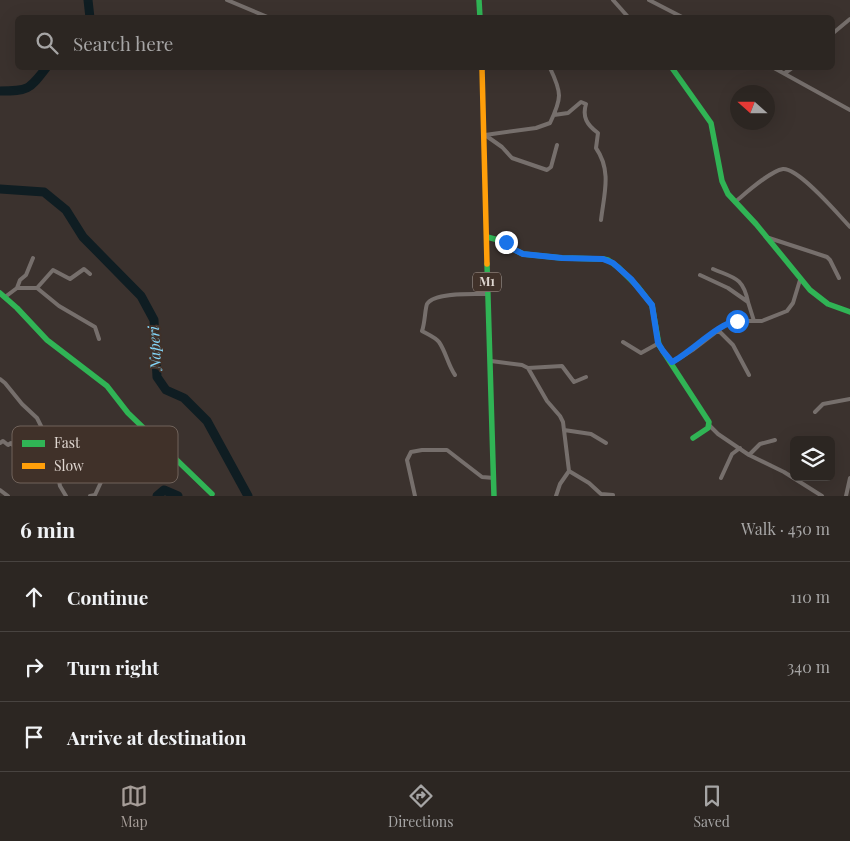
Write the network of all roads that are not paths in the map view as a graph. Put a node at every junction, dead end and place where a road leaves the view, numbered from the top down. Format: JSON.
{"nodes":[{"id":1,"x":226,"y":0,"type":"edge"},
{"id":2,"x":479,"y":0,"type":"edge"},
{"id":3,"x":613,"y":0,"type":"edge"},
{"id":4,"x":649,"y":0,"type":"edge"},
{"id":5,"x":263,"y":15,"type":"edge"},
{"id":6,"x":480,"y":15,"type":"edge"},
{"id":7,"x":626,"y":15,"type":"edge"},
{"id":8,"x":678,"y":15,"type":"edge"},
{"id":9,"x":850,"y":19,"type":"edge"},
{"id":10,"x":835,"y":32,"type":"edge"},
{"id":11,"x":482,"y":70,"type":"edge"},
{"id":12,"x":551,"y":70,"type":"edge"},
{"id":13,"x":673,"y":70,"type":"edge"},
{"id":14,"x":778,"y":70,"type":"edge"},
{"id":15,"x":789,"y":70,"type":"edge"},
{"id":16,"x":785,"y":73,"type":"junction"},
{"id":17,"x":850,"y":110,"type":"edge"},
{"id":18,"x":554,"y":115,"type":"junction"},
{"id":19,"x":485,"y":135,"type":"junction"},
{"id":20,"x":557,"y":145,"type":"dead end"},
{"id":21,"x":734,"y":202,"type":"junction"},
{"id":22,"x":601,"y":220,"type":"dead end"},
{"id":23,"x":850,"y":227,"type":"edge"},
{"id":24,"x":487,"y":236,"type":"junction"},
{"id":25,"x":768,"y":238,"type":"junction"},
{"id":26,"x":33,"y":258,"type":"dead end"},
{"id":27,"x":713,"y":269,"type":"dead end"},
{"id":28,"x":90,"y":274,"type":"dead end"},
{"id":29,"x":700,"y":275,"type":"dead end"},
{"id":30,"x":839,"y":278,"type":"dead end"},
{"id":31,"x":800,"y":280,"type":"junction"},
{"id":32,"x":17,"y":288,"type":"junction"},
{"id":33,"x":38,"y":288,"type":"junction"},
{"id":34,"x":487,"y":294,"type":"junction"},
{"id":35,"x":2,"y":295,"type":"edge"},
{"id":36,"x":748,"y":302,"type":"junction"},
{"id":37,"x":850,"y":312,"type":"edge"},
{"id":38,"x":754,"y":321,"type":"junction"},
{"id":39,"x":718,"y":330,"type":"junction"},
{"id":40,"x":99,"y":339,"type":"dead end"},
{"id":41,"x":623,"y":342,"type":"dead end"},
{"id":42,"x":658,"y":343,"type":"junction"},
{"id":43,"x":491,"y":361,"type":"junction"},
{"id":44,"x":672,"y":362,"type":"junction"},
{"id":45,"x":528,"y":368,"type":"junction"},
{"id":46,"x":455,"y":375,"type":"dead end"},
{"id":47,"x":749,"y":375,"type":"dead end"},
{"id":48,"x":586,"y":377,"type":"dead end"},
{"id":49,"x":0,"y":379,"type":"edge"},
{"id":50,"x":850,"y":399,"type":"edge"},
{"id":51,"x":815,"y":412,"type":"dead end"},
{"id":52,"x":709,"y":425,"type":"junction"},
{"id":53,"x":41,"y":426,"type":"edge"},
{"id":54,"x":141,"y":426,"type":"edge"},
{"id":55,"x":564,"y":430,"type":"junction"},
{"id":56,"x":693,"y":438,"type":"dead end"},
{"id":57,"x":775,"y":440,"type":"dead end"},
{"id":58,"x":0,"y":443,"type":"edge"},
{"id":59,"x":606,"y":443,"type":"dead end"},
{"id":60,"x":12,"y":444,"type":"edge"},
{"id":61,"x":740,"y":448,"type":"junction"},
{"id":62,"x":749,"y":455,"type":"junction"},
{"id":63,"x":178,"y":461,"type":"edge"},
{"id":64,"x":569,"y":471,"type":"junction"},
{"id":65,"x":494,"y":478,"type":"junction"},
{"id":66,"x":721,"y":478,"type":"dead end"},
{"id":67,"x":850,"y":478,"type":"edge"},
{"id":68,"x":59,"y":483,"type":"edge"},
{"id":69,"x":101,"y":483,"type":"edge"},
{"id":70,"x":0,"y":490,"type":"edge"},
{"id":71,"x":212,"y":494,"type":"dead end"},
{"id":72,"x":613,"y":495,"type":"edge"},
{"id":73,"x":8,"y":496,"type":"edge"},
{"id":74,"x":65,"y":496,"type":"edge"},
{"id":75,"x":90,"y":496,"type":"edge"},
{"id":76,"x":415,"y":496,"type":"edge"},
{"id":77,"x":494,"y":496,"type":"edge"},
{"id":78,"x":556,"y":496,"type":"edge"},
{"id":79,"x":822,"y":496,"type":"edge"},
{"id":80,"x":846,"y":496,"type":"edge"}],
"edges":[{"from":1,"to":5,"type":"street"},
{"from":2,"to":6,"type":"main road"},
{"from":3,"to":7,"type":"street"},
{"from":4,"to":8,"type":"street"},
{"from":9,"to":10,"type":"street"},
{"from":11,"to":19,"type":"main road","number":"M1"},
{"from":12,"to":18,"type":"street"},
{"from":13,"to":21,"type":"main road"},
{"from":14,"to":16,"type":"street"},
{"from":15,"to":16,"type":"street"},
{"from":16,"to":17,"type":"street"},
{"from":18,"to":19,"type":"street"},
{"from":18,"to":22,"type":"street"},
{"from":19,"to":20,"type":"street"},
{"from":19,"to":24,"type":"main road","number":"M1"},
{"from":21,"to":23,"type":"street"},
{"from":21,"to":25,"type":"main road"},
{"from":24,"to":34,"type":"main road","number":"M1"},
{"from":24,"to":42,"type":"main road"},
{"from":25,"to":30,"type":"street"},
{"from":25,"to":31,"type":"main road"},
{"from":26,"to":32,"type":"street"},
{"from":27,"to":36,"type":"street"},
{"from":28,"to":33,"type":"street"},
{"from":29,"to":36,"type":"street"},
{"from":31,"to":37,"type":"main road"},
{"from":31,"to":38,"type":"street"},
{"from":32,"to":33,"type":"street"},
{"from":32,"to":35,"type":"street"},
{"from":33,"to":40,"type":"street"},
{"from":34,"to":43,"type":"main road","number":"M1"},
{"from":34,"to":46,"type":"street"},
{"from":35,"to":54,"type":"main road"},
{"from":36,"to":38,"type":"street"},
{"from":38,"to":39,"type":"street"},
{"from":39,"to":44,"type":"street"},
{"from":39,"to":47,"type":"street"},
{"from":41,"to":42,"type":"street"},
{"from":42,"to":44,"type":"main road"},
{"from":43,"to":45,"type":"street"},
{"from":43,"to":65,"type":"main road","number":"M1"},
{"from":44,"to":52,"type":"main road"},
{"from":45,"to":48,"type":"street"},
{"from":45,"to":55,"type":"street"},
{"from":49,"to":53,"type":"street"},
{"from":50,"to":51,"type":"street"},
{"from":52,"to":56,"type":"main road"},
{"from":52,"to":61,"type":"street"},
{"from":55,"to":59,"type":"street"},
{"from":55,"to":64,"type":"street"},
{"from":57,"to":62,"type":"street"},
{"from":58,"to":60,"type":"street"},
{"from":61,"to":62,"type":"street"},
{"from":61,"to":66,"type":"street"},
{"from":62,"to":79,"type":"street"},
{"from":63,"to":71,"type":"main road"},
{"from":64,"to":72,"type":"street"},
{"from":64,"to":78,"type":"street"},
{"from":65,"to":76,"type":"street"},
{"from":65,"to":77,"type":"main road","number":"M1"},
{"from":67,"to":80,"type":"street"},
{"from":68,"to":74,"type":"street"},
{"from":69,"to":75,"type":"street"},
{"from":70,"to":73,"type":"street"}]}
